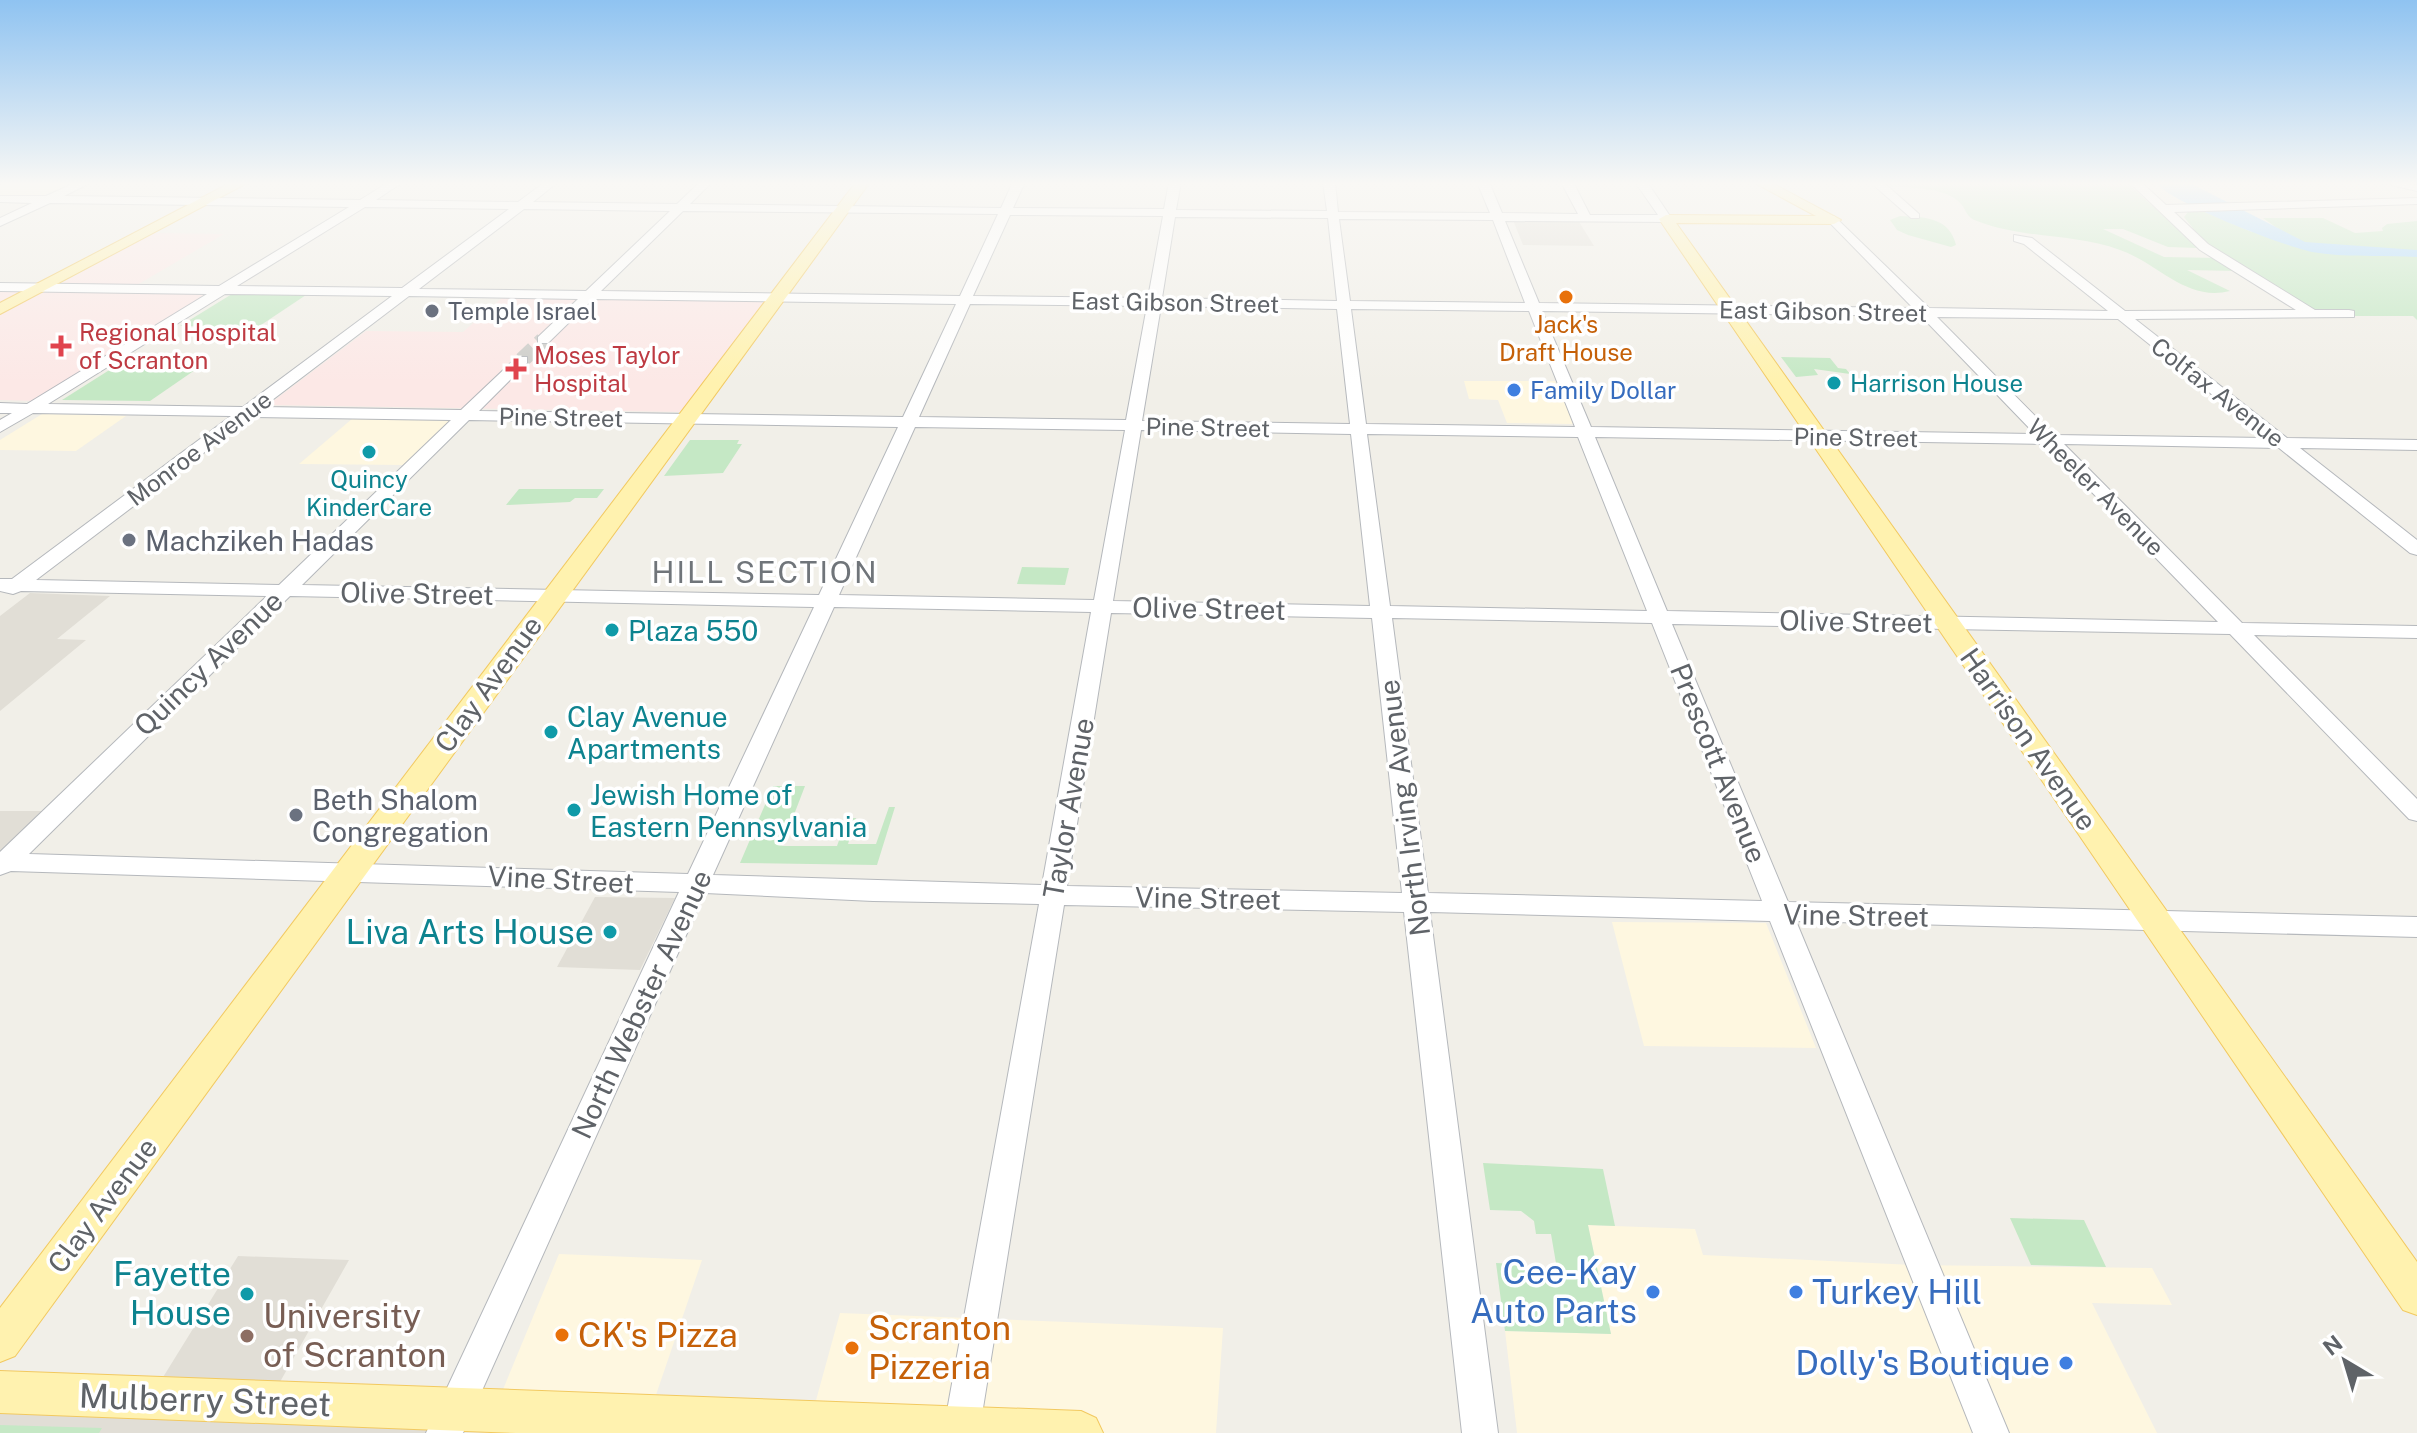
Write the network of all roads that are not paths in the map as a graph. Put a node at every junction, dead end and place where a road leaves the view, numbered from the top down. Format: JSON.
{"nodes":[{"id":1,"x":114,"y":249,"type":"edge"},
{"id":2,"x":289,"y":249,"type":"edge"},
{"id":3,"x":463,"y":249,"type":"edge"},
{"id":4,"x":637,"y":249,"type":"edge"},
{"id":5,"x":812,"y":249,"type":"edge"},
{"id":6,"x":987,"y":249,"type":"edge"},
{"id":7,"x":1163,"y":249,"type":"edge"},
{"id":8,"x":1337,"y":249,"type":"edge"},
{"id":9,"x":1511,"y":249,"type":"edge"},
{"id":10,"x":1687,"y":249,"type":"edge"},
{"id":11,"x":1862,"y":249,"type":"edge"},
{"id":12,"x":2038,"y":249,"type":"edge"},
{"id":13,"x":2207,"y":249,"type":"edge"},
{"id":14,"x":0,"y":287,"type":"edge"},
{"id":15,"x":39,"y":288,"type":"junction"},
{"id":16,"x":223,"y":290,"type":"junction"},
{"id":17,"x":405,"y":292,"type":"junction"},
{"id":18,"x":591,"y":294,"type":"junction"},
{"id":19,"x":776,"y":297,"type":"junction"},
{"id":20,"x":963,"y":300,"type":"junction"},
{"id":21,"x":1154,"y":303,"type":"junction"},
{"id":22,"x":1344,"y":305,"type":"junction"},
{"id":23,"x":1535,"y":307,"type":"junction"},
{"id":24,"x":0,"y":309,"type":"edge"},
{"id":25,"x":1729,"y":309,"type":"junction"},
{"id":26,"x":1924,"y":312,"type":"junction"},
{"id":27,"x":2349,"y":314,"type":"dead end"},
{"id":28,"x":2120,"y":315,"type":"junction"},
{"id":29,"x":2314,"y":316,"type":"junction"},
{"id":30,"x":543,"y":340,"type":"tunnel mouth"},
{"id":31,"x":522,"y":360,"type":"tunnel mouth"},
{"id":32,"x":0,"y":408,"type":"edge"},
{"id":33,"x":32,"y":408,"type":"junction"},
{"id":34,"x":247,"y":412,"type":"junction"},
{"id":35,"x":464,"y":415,"type":"junction"},
{"id":36,"x":684,"y":419,"type":"junction"},
{"id":37,"x":907,"y":422,"type":"junction"},
{"id":38,"x":1133,"y":426,"type":"junction"},
{"id":39,"x":0,"y":427,"type":"edge"},
{"id":40,"x":1360,"y":429,"type":"junction"},
{"id":41,"x":1586,"y":433,"type":"junction"},
{"id":42,"x":1818,"y":436,"type":"junction"},
{"id":43,"x":2049,"y":440,"type":"junction"},
{"id":44,"x":2284,"y":443,"type":"junction"},
{"id":45,"x":2417,"y":445,"type":"edge"},
{"id":46,"x":2417,"y":549,"type":"edge"},
{"id":47,"x":5,"y":589,"type":"edge"},
{"id":48,"x":283,"y":590,"type":"junction"},
{"id":49,"x":552,"y":597,"type":"junction"},
{"id":50,"x":825,"y":601,"type":"junction"},
{"id":51,"x":1102,"y":606,"type":"junction"},
{"id":52,"x":1381,"y":612,"type":"junction"},
{"id":53,"x":1660,"y":616,"type":"junction"},
{"id":54,"x":1947,"y":622,"type":"junction"},
{"id":55,"x":2236,"y":629,"type":"junction"},
{"id":56,"x":2417,"y":632,"type":"edge"},
{"id":57,"x":2417,"y":813,"type":"edge"},
{"id":58,"x":2,"y":864,"type":"edge"},
{"id":59,"x":350,"y":872,"type":"junction"},
{"id":60,"x":694,"y":886,"type":"junction"},
{"id":61,"x":1053,"y":895,"type":"junction"},
{"id":62,"x":1414,"y":904,"type":"junction"},
{"id":63,"x":1780,"y":913,"type":"junction"},
{"id":64,"x":2155,"y":921,"type":"junction"},
{"id":65,"x":2417,"y":927,"type":"edge"},
{"id":66,"x":2417,"y":1296,"type":"edge"},
{"id":67,"x":0,"y":1342,"type":"edge"},
{"id":68,"x":0,"y":1392,"type":"edge"},
{"id":69,"x":449,"y":1422,"type":"edge"},
{"id":70,"x":961,"y":1431,"type":"edge"},
{"id":71,"x":1081,"y":1433,"type":"edge"},
{"id":72,"x":1480,"y":1433,"type":"edge"},
{"id":73,"x":1991,"y":1433,"type":"edge"}],
"edges":[{"from":1,"to":15,"type":"main road"},
{"from":2,"to":16,"type":"street"},
{"from":3,"to":17,"type":"street","name":"Monroe Avenue"},
{"from":4,"to":18,"type":"street"},
{"from":5,"to":19,"type":"main road","name":"Clay Avenue"},
{"from":6,"to":20,"type":"street","name":"North Webster Avenue"},
{"from":7,"to":21,"type":"street","name":"Taylor Avenue"},
{"from":8,"to":22,"type":"street","name":"North Irving Avenue"},
{"from":9,"to":23,"type":"street","name":"Prescott Avenue"},
{"from":10,"to":25,"type":"main road","name":"Harrison Avenue"},
{"from":11,"to":26,"type":"street","name":"Wheeler Avenue"},
{"from":12,"to":28,"type":"street","name":"Colfax Avenue"},
{"from":13,"to":29,"type":"street"},
{"from":14,"to":15,"type":"street","name":"East Gibson Street"},
{"from":15,"to":16,"type":"street","name":"East Gibson Street"},
{"from":15,"to":24,"type":"main road"},
{"from":16,"to":17,"type":"street","name":"East Gibson Street"},
{"from":16,"to":33,"type":"street"},
{"from":17,"to":18,"type":"street","name":"East Gibson Street"},
{"from":17,"to":34,"type":"street","name":"Monroe Avenue"},
{"from":18,"to":19,"type":"street","name":"East Gibson Street"},
{"from":18,"to":30,"type":"street"},
{"from":19,"to":20,"type":"street","name":"East Gibson Street"},
{"from":19,"to":36,"type":"main road","name":"Clay Avenue"},
{"from":20,"to":21,"type":"street","name":"East Gibson Street"},
{"from":20,"to":37,"type":"street","name":"North Webster Avenue"},
{"from":21,"to":22,"type":"street","name":"East Gibson Street"},
{"from":21,"to":38,"type":"street","name":"Taylor Avenue"},
{"from":22,"to":23,"type":"street","name":"East Gibson Street"},
{"from":22,"to":40,"type":"street","name":"North Irving Avenue"},
{"from":23,"to":25,"type":"street","name":"East Gibson Street"},
{"from":23,"to":41,"type":"street","name":"Prescott Avenue"},
{"from":25,"to":26,"type":"street","name":"East Gibson Street"},
{"from":25,"to":42,"type":"main road","name":"Harrison Avenue"},
{"from":26,"to":28,"type":"street","name":"East Gibson Street"},
{"from":26,"to":43,"type":"street","name":"Wheeler Avenue"},
{"from":27,"to":29,"type":"street","name":"East Gibson Street"},
{"from":28,"to":29,"type":"street","name":"East Gibson Street"},
{"from":28,"to":44,"type":"street","name":"Colfax Avenue"},
{"from":31,"to":35,"type":"street","name":"Quincy Avenue"},
{"from":32,"to":33,"type":"street","name":"Pine Street"},
{"from":33,"to":34,"type":"street","name":"Pine Street"},
{"from":33,"to":39,"type":"street"},
{"from":34,"to":35,"type":"street","name":"Pine Street"},
{"from":34,"to":47,"type":"street","name":"Monroe Avenue"},
{"from":35,"to":36,"type":"street","name":"Pine Street"},
{"from":35,"to":48,"type":"street","name":"Quincy Avenue"},
{"from":36,"to":37,"type":"street","name":"Pine Street"},
{"from":36,"to":49,"type":"main road","name":"Clay Avenue"},
{"from":37,"to":38,"type":"street","name":"Pine Street"},
{"from":37,"to":50,"type":"street","name":"North Webster Avenue"},
{"from":38,"to":40,"type":"street","name":"Pine Street"},
{"from":38,"to":51,"type":"street","name":"Taylor Avenue"},
{"from":40,"to":41,"type":"street","name":"Pine Street"},
{"from":40,"to":52,"type":"street","name":"North Irving Avenue"},
{"from":41,"to":42,"type":"street","name":"Pine Street"},
{"from":41,"to":53,"type":"street","name":"Prescott Avenue"},
{"from":42,"to":43,"type":"street","name":"Pine Street"},
{"from":42,"to":54,"type":"main road","name":"Harrison Avenue"},
{"from":43,"to":44,"type":"street","name":"Pine Street"},
{"from":43,"to":55,"type":"street","name":"Wheeler Avenue"},
{"from":44,"to":45,"type":"street","name":"Pine Street"},
{"from":44,"to":46,"type":"street","name":"Colfax Avenue"},
{"from":47,"to":48,"type":"street","name":"Olive Street"},
{"from":48,"to":49,"type":"street","name":"Olive Street"},
{"from":48,"to":58,"type":"street","name":"Quincy Avenue"},
{"from":49,"to":50,"type":"street","name":"Olive Street"},
{"from":49,"to":59,"type":"main road","name":"Clay Avenue"},
{"from":50,"to":51,"type":"street","name":"Olive Street"},
{"from":50,"to":60,"type":"street","name":"North Webster Avenue"},
{"from":51,"to":52,"type":"street","name":"Olive Street"},
{"from":51,"to":61,"type":"street","name":"Taylor Avenue"},
{"from":52,"to":53,"type":"street","name":"Olive Street"},
{"from":52,"to":62,"type":"street","name":"North Irving Avenue"},
{"from":53,"to":54,"type":"street","name":"Olive Street"},
{"from":53,"to":63,"type":"street","name":"Prescott Avenue"},
{"from":54,"to":55,"type":"street","name":"Olive Street"},
{"from":54,"to":64,"type":"main road","name":"Harrison Avenue"},
{"from":55,"to":56,"type":"street","name":"Olive Street"},
{"from":55,"to":57,"type":"street","name":"Wheeler Avenue"},
{"from":58,"to":59,"type":"street","name":"Vine Street"},
{"from":59,"to":60,"type":"street","name":"Vine Street"},
{"from":59,"to":67,"type":"main road","name":"Clay Avenue"},
{"from":60,"to":61,"type":"street","name":"Vine Street"},
{"from":60,"to":69,"type":"street","name":"North Webster Avenue"},
{"from":61,"to":62,"type":"street","name":"Vine Street"},
{"from":61,"to":70,"type":"street","name":"Taylor Avenue"},
{"from":62,"to":63,"type":"street","name":"Vine Street"},
{"from":62,"to":72,"type":"street","name":"North Irving Avenue"},
{"from":63,"to":64,"type":"street","name":"Vine Street"},
{"from":63,"to":73,"type":"street","name":"Prescott Avenue"},
{"from":64,"to":65,"type":"street","name":"Vine Street"},
{"from":64,"to":66,"type":"main road","name":"Harrison Avenue"},
{"from":68,"to":69,"type":"main road","name":"Mulberry Street"},
{"from":69,"to":70,"type":"main road","name":"Mulberry Street"},
{"from":70,"to":71,"type":"main road","name":"Mulberry Street"}]}
